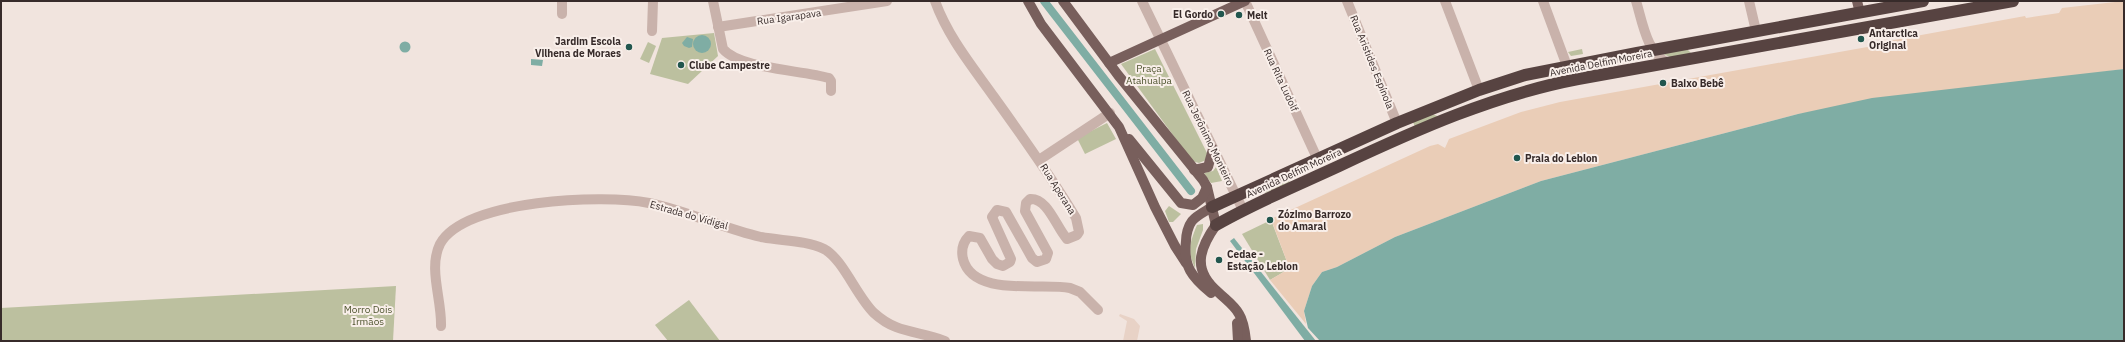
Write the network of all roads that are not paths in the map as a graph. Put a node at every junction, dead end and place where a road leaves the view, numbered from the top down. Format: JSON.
{"nodes":[{"id":1,"x":562,"y":1,"type":"edge"},
{"id":2,"x":653,"y":1,"type":"edge"},
{"id":3,"x":713,"y":1,"type":"edge"},
{"id":4,"x":887,"y":1,"type":"edge"},
{"id":5,"x":935,"y":1,"type":"edge"},
{"id":6,"x":1028,"y":1,"type":"edge"},
{"id":7,"x":1063,"y":1,"type":"edge"},
{"id":8,"x":1142,"y":1,"type":"edge"},
{"id":9,"x":1245,"y":1,"type":"edge"},
{"id":10,"x":1347,"y":1,"type":"edge"},
{"id":11,"x":1445,"y":1,"type":"edge"},
{"id":12,"x":1543,"y":1,"type":"edge"},
{"id":13,"x":1636,"y":1,"type":"edge"},
{"id":14,"x":1749,"y":1,"type":"edge"},
{"id":15,"x":1923,"y":1,"type":"edge"},
{"id":16,"x":2013,"y":1,"type":"edge"},
{"id":17,"x":1858,"y":7,"type":"edge"},
{"id":18,"x":562,"y":14,"type":"dead end"},
{"id":19,"x":718,"y":27,"type":"junction"},
{"id":20,"x":652,"y":31,"type":"dead end"},
{"id":21,"x":1756,"y":31,"type":"junction"},
{"id":22,"x":1161,"y":39,"type":"junction"},
{"id":23,"x":1790,"y":41,"type":"junction"},
{"id":24,"x":1653,"y":50,"type":"junction"},
{"id":25,"x":1109,"y":63,"type":"junction"},
{"id":26,"x":1669,"y":63,"type":"junction"},
{"id":27,"x":1567,"y":66,"type":"junction"},
{"id":28,"x":1479,"y":90,"type":"junction"},
{"id":29,"x":831,"y":91,"type":"dead end"},
{"id":30,"x":1110,"y":113,"type":"junction"},
{"id":31,"x":1397,"y":123,"type":"junction"},
{"id":32,"x":1119,"y":127,"type":"junction"},
{"id":33,"x":1213,"y":148,"type":"junction"},
{"id":34,"x":1317,"y":158,"type":"junction"},
{"id":35,"x":1040,"y":160,"type":"junction"},
{"id":36,"x":1194,"y":170,"type":"junction"},
{"id":37,"x":1207,"y":188,"type":"junction"},
{"id":38,"x":1236,"y":196,"type":"junction"},
{"id":39,"x":1212,"y":206,"type":"junction"},
{"id":40,"x":1243,"y":210,"type":"junction"},
{"id":41,"x":1216,"y":225,"type":"junction"},
{"id":42,"x":1186,"y":263,"type":"junction"},
{"id":43,"x":1098,"y":310,"type":"dead end"},
{"id":44,"x":441,"y":326,"type":"dead end"},
{"id":45,"x":945,"y":341,"type":"edge"},
{"id":46,"x":1238,"y":341,"type":"edge"},
{"id":47,"x":1246,"y":341,"type":"edge"}],
"edges":[{"from":1,"to":18,"type":"street"},
{"from":2,"to":20,"type":"street"},
{"from":3,"to":19,"type":"street"},
{"from":4,"to":19,"type":"street","name":"Rua Igarapava"},
{"from":5,"to":35,"type":"street","name":"Rua Aperana"},
{"from":6,"to":30,"type":"main road"},
{"from":7,"to":25,"type":"main road"},
{"from":8,"to":22,"type":"street","name":"Rua Jerônimo Monteiro"},
{"from":9,"to":22,"type":"main road"},
{"from":9,"to":34,"type":"street","name":"Rua Rita Ludolf"},
{"from":10,"to":31,"type":"street","name":"Rua Aristides Espínola"},
{"from":11,"to":28,"type":"street"},
{"from":12,"to":27,"type":"street"},
{"from":13,"to":24,"type":"street"},
{"from":14,"to":21,"type":"street"},
{"from":15,"to":17,"type":"highway","name":"Avenida Delfim Moreira"},
{"from":16,"to":23,"type":"highway","name":"Avenida Delfim Moreira"},
{"from":17,"to":21,"type":"highway","name":"Avenida Delfim Moreira"},
{"from":17,"to":23,"type":"highway"},
{"from":19,"to":29,"type":"street"},
{"from":21,"to":24,"type":"highway","name":"Avenida Delfim Moreira"},
{"from":22,"to":25,"type":"main road"},
{"from":22,"to":33,"type":"street","name":"Rua Jerônimo Monteiro"},
{"from":23,"to":26,"type":"highway","name":"Avenida Delfim Moreira"},
{"from":24,"to":26,"type":"street"},
{"from":24,"to":27,"type":"highway","name":"Avenida Delfim Moreira"},
{"from":25,"to":36,"type":"main road"},
{"from":26,"to":40,"type":"highway","name":"Avenida Delfim Moreira"},
{"from":27,"to":28,"type":"highway","name":"Avenida Delfim Moreira"},
{"from":28,"to":31,"type":"highway","name":"Avenida Delfim Moreira"},
{"from":30,"to":32,"type":"main road"},
{"from":30,"to":35,"type":"street"},
{"from":31,"to":34,"type":"highway","name":"Avenida Delfim Moreira"},
{"from":32,"to":37,"type":"main road"},
{"from":32,"to":42,"type":"main road"},
{"from":33,"to":36,"type":"main road"},
{"from":33,"to":38,"type":"street","name":"Rua Jerônimo Monteiro"},
{"from":34,"to":38,"type":"highway","name":"Avenida Delfim Moreira"},
{"from":35,"to":43,"type":"street","name":"Rua Aperana"},
{"from":36,"to":37,"type":"main road"},
{"from":37,"to":39,"type":"main road"},
{"from":38,"to":39,"type":"highway","name":"Avenida Delfim Moreira"},
{"from":38,"to":40,"type":"street","name":"Rua Jerônimo Monteiro"},
{"from":39,"to":41,"type":"main road"},
{"from":39,"to":42,"type":"main road","name":"Avenida Delfim Moreira"},
{"from":40,"to":41,"type":"highway","name":"Avenida Delfim Moreira"},
{"from":41,"to":47,"type":"main road"},
{"from":42,"to":46,"type":"main road"},
{"from":44,"to":45,"type":"street","name":"Estrada do Vidigal"}]}
